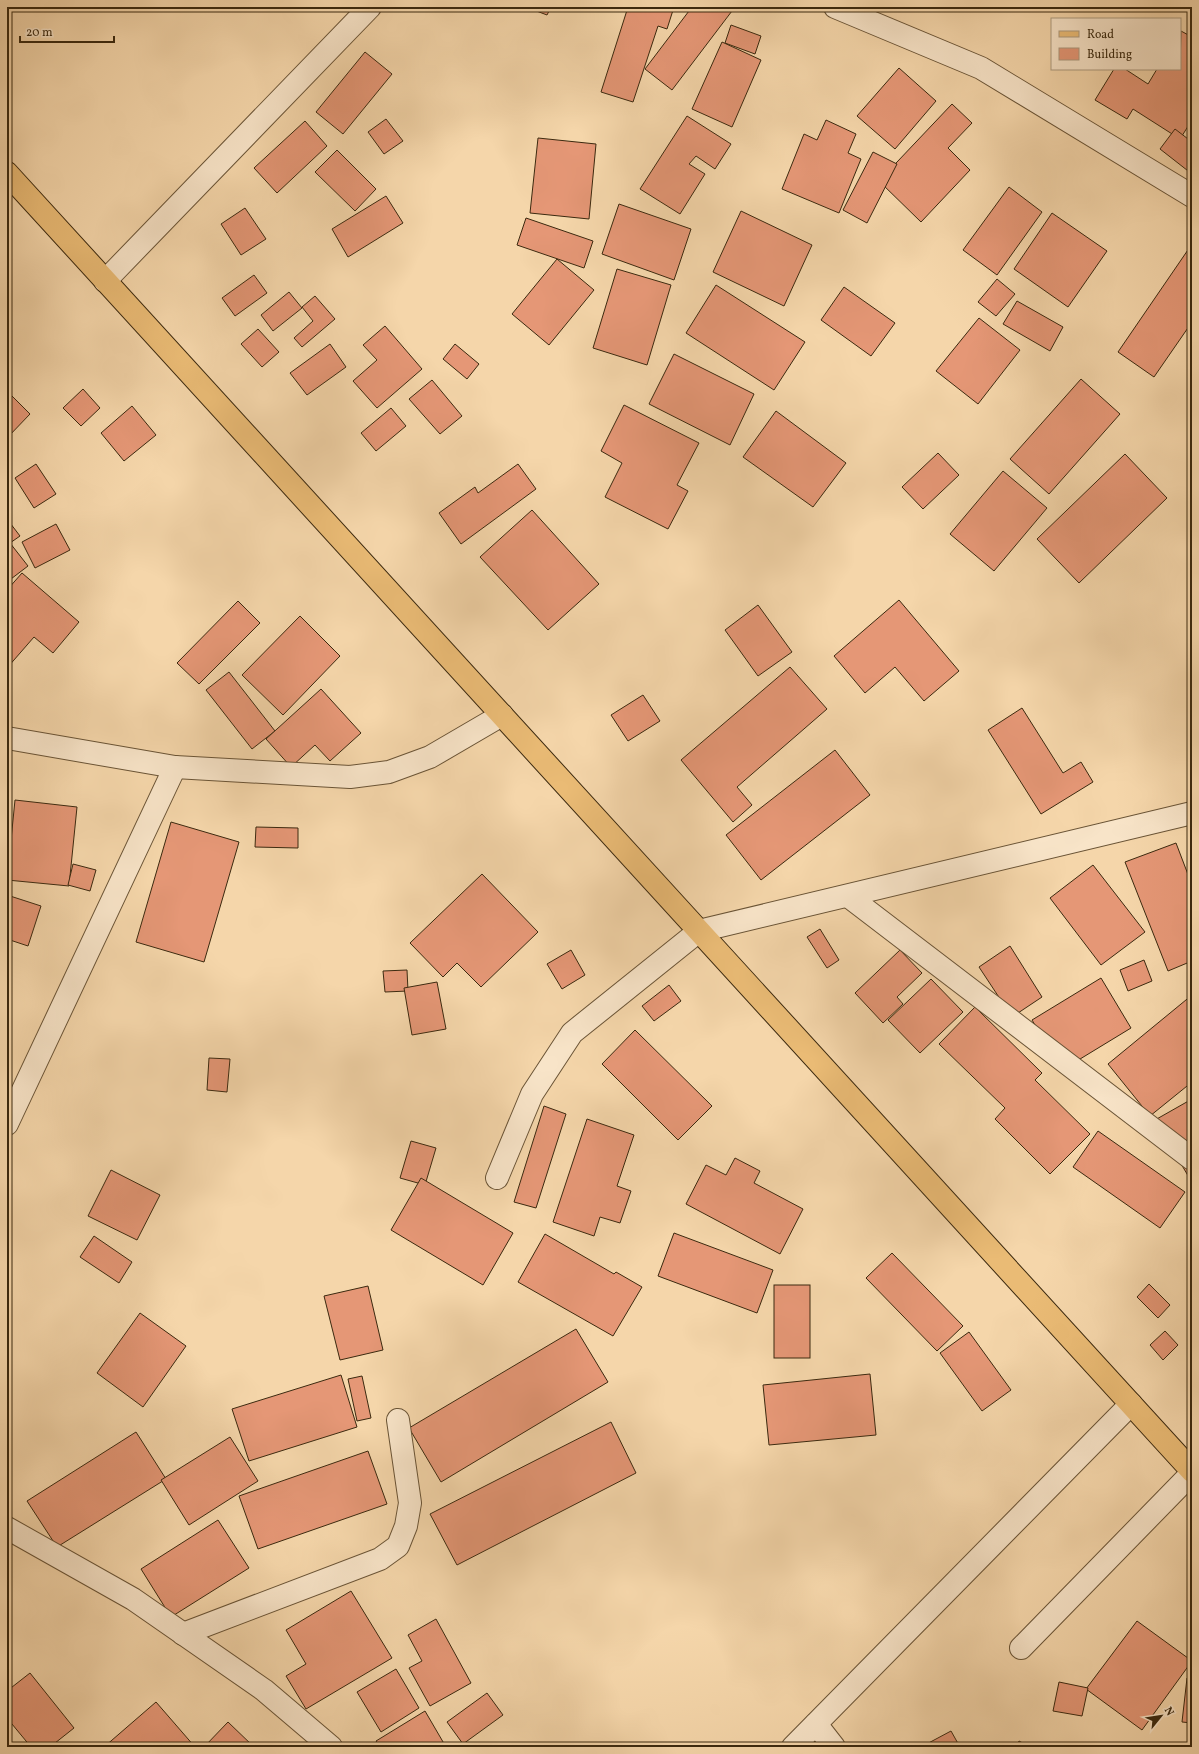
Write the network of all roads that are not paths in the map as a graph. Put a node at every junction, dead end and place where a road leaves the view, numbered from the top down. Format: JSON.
{"nodes":[{"id":1,"x":370,"y":7,"type":"edge"},
{"id":2,"x":835,"y":7,"type":"edge"},
{"id":3,"x":7,"y":173,"type":"edge"},
{"id":4,"x":1192,"y":196,"type":"edge"},
{"id":5,"x":105,"y":281,"type":"junction"},
{"id":6,"x":502,"y":715,"type":"junction"},
{"id":7,"x":7,"y":738,"type":"edge"},
{"id":8,"x":175,"y":767,"type":"junction"},
{"id":9,"x":1192,"y":813,"type":"edge"},
{"id":10,"x":848,"y":896,"type":"junction"},
{"id":11,"x":699,"y":931,"type":"junction"},
{"id":12,"x":7,"y":1124,"type":"edge"},
{"id":13,"x":1192,"y":1159,"type":"edge"},
{"id":14,"x":497,"y":1178,"type":"dead end"},
{"id":15,"x":1131,"y":1404,"type":"junction"},
{"id":16,"x":398,"y":1420,"type":"dead end"},
{"id":17,"x":1192,"y":1472,"type":"edge"},
{"id":18,"x":7,"y":1528,"type":"edge"},
{"id":19,"x":183,"y":1634,"type":"junction"},
{"id":20,"x":1021,"y":1648,"type":"dead end"},
{"id":21,"x":816,"y":1724,"type":"junction"},
{"id":22,"x":331,"y":1747,"type":"edge"},
{"id":23,"x":793,"y":1747,"type":"edge"},
{"id":24,"x":834,"y":1747,"type":"edge"}],
"edges":[{"from":1,"to":5,"type":"street"},
{"from":2,"to":4,"type":"street"},
{"from":3,"to":5,"type":"main road"},
{"from":5,"to":6,"type":"main road"},
{"from":6,"to":8,"type":"street"},
{"from":6,"to":11,"type":"main road"},
{"from":7,"to":8,"type":"street"},
{"from":8,"to":12,"type":"street"},
{"from":9,"to":10,"type":"street"},
{"from":10,"to":11,"type":"street"},
{"from":10,"to":13,"type":"street"},
{"from":11,"to":14,"type":"street"},
{"from":11,"to":15,"type":"main road"},
{"from":15,"to":17,"type":"main road"},
{"from":15,"to":21,"type":"street"},
{"from":16,"to":19,"type":"street"},
{"from":17,"to":20,"type":"street"},
{"from":18,"to":19,"type":"street"},
{"from":19,"to":22,"type":"street"},
{"from":21,"to":23,"type":"street"},
{"from":21,"to":24,"type":"street"}]}
